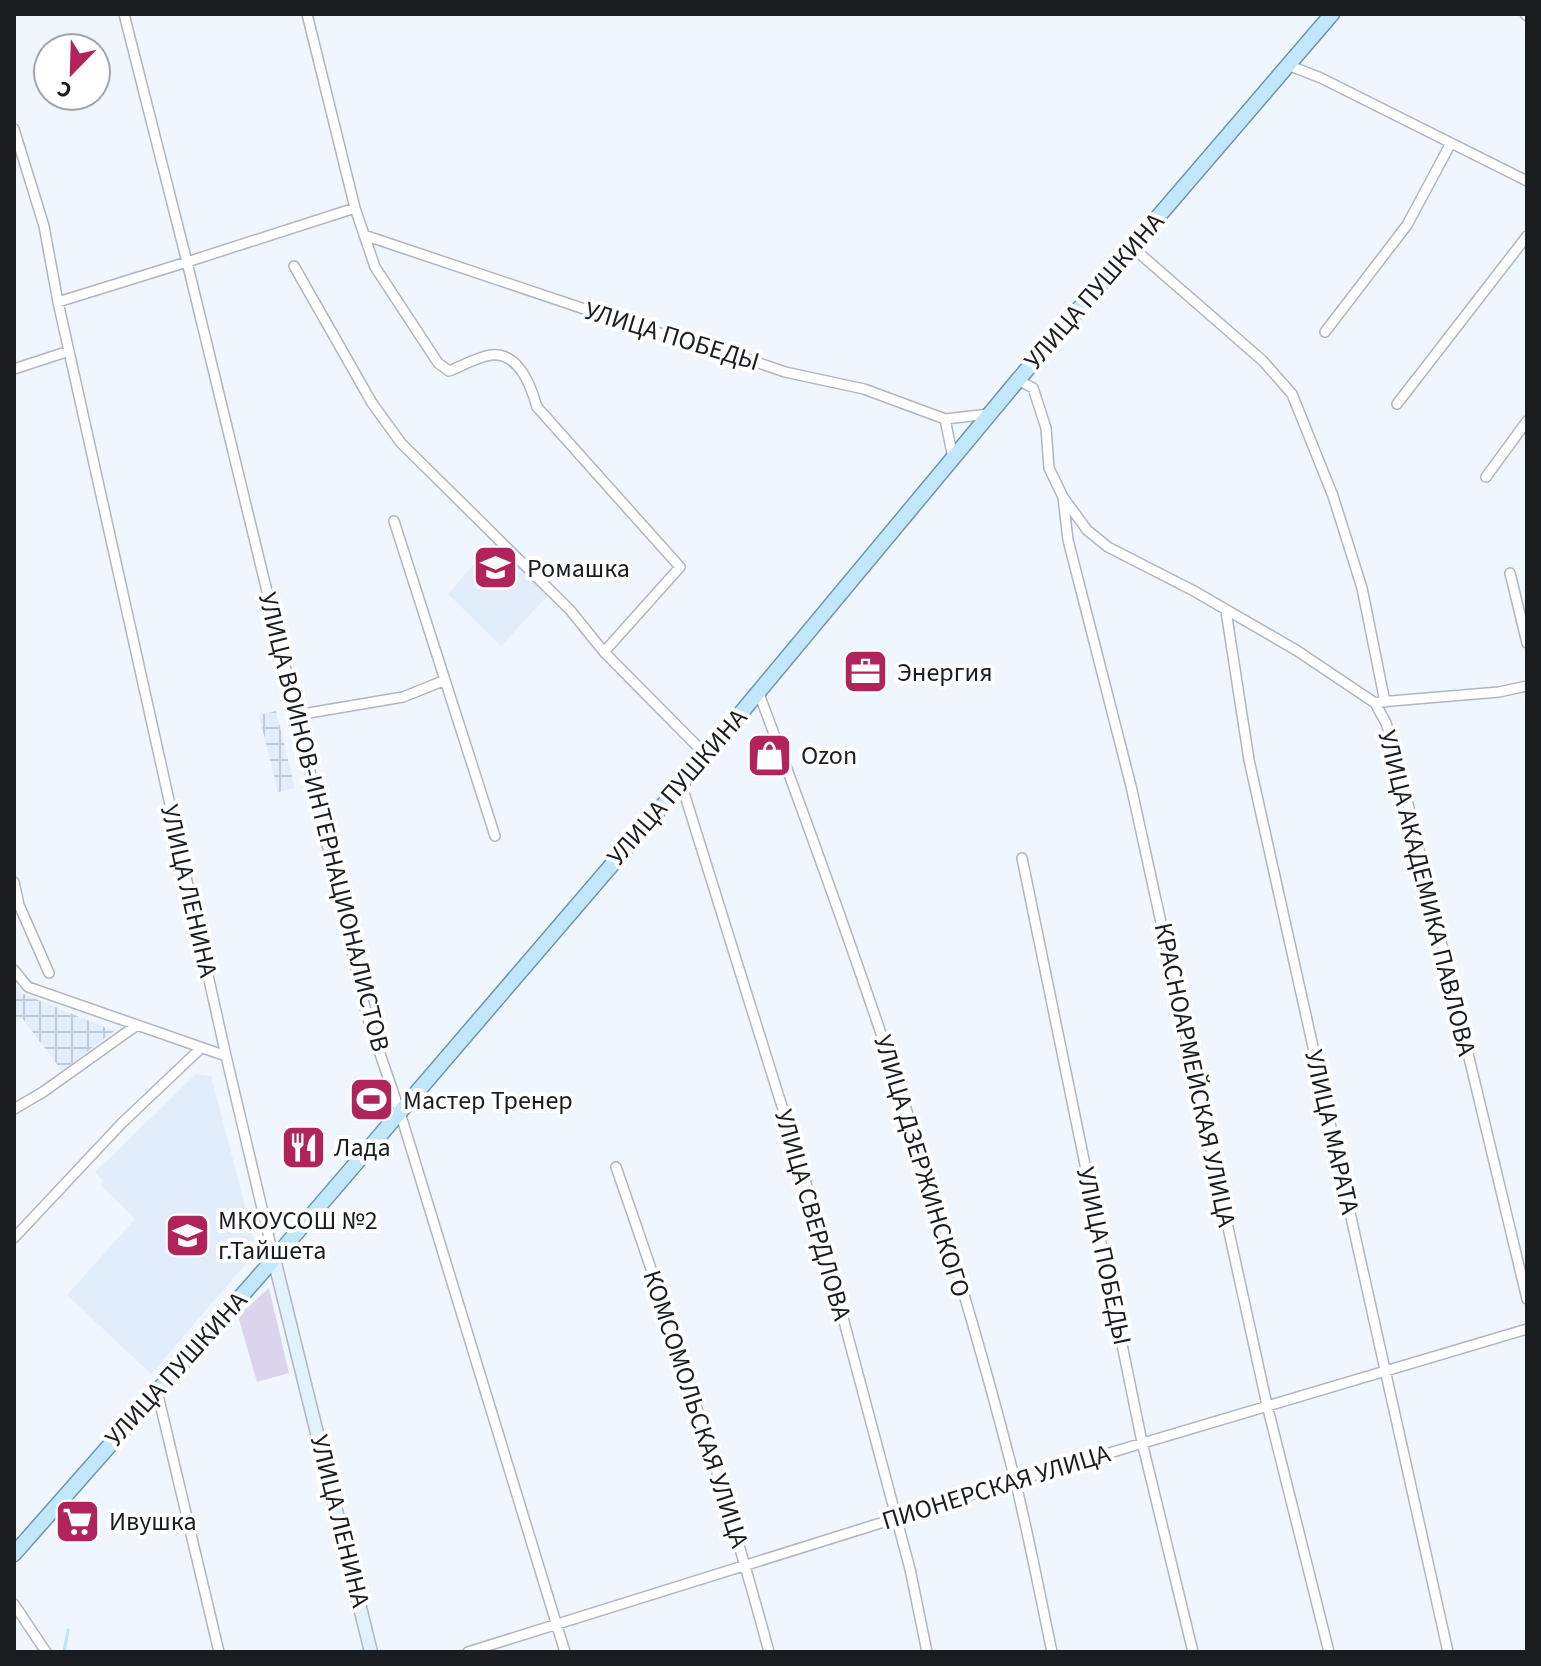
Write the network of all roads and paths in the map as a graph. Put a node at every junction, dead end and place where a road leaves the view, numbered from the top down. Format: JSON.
{"nodes":[{"id":1,"x":124,"y":14,"type":"edge"},
{"id":2,"x":307,"y":14,"type":"edge"},
{"id":3,"x":1332,"y":14,"type":"edge"},
{"id":4,"x":1288,"y":65,"type":"junction"},
{"id":5,"x":14,"y":129,"type":"edge"},
{"id":6,"x":1451,"y":143,"type":"junction"},
{"id":7,"x":1527,"y":181,"type":"edge"},
{"id":8,"x":355,"y":208,"type":"junction"},
{"id":9,"x":364,"y":235,"type":"junction"},
{"id":10,"x":1527,"y":236,"type":"edge"},
{"id":11,"x":1132,"y":247,"type":"junction"},
{"id":12,"x":187,"y":262,"type":"junction"},
{"id":13,"x":294,"y":266,"type":"dead end"},
{"id":14,"x":58,"y":302,"type":"junction"},
{"id":15,"x":1325,"y":332,"type":"dead end"},
{"id":16,"x":69,"y":351,"type":"junction"},
{"id":17,"x":14,"y":369,"type":"edge"},
{"id":18,"x":1018,"y":380,"type":"junction"},
{"id":19,"x":1397,"y":404,"type":"dead end"},
{"id":20,"x":989,"y":414,"type":"junction"},
{"id":21,"x":945,"y":419,"type":"junction"},
{"id":22,"x":1527,"y":421,"type":"edge"},
{"id":23,"x":953,"y":458,"type":"junction"},
{"id":24,"x":1486,"y":477,"type":"dead end"},
{"id":25,"x":1063,"y":497,"type":"junction"},
{"id":26,"x":394,"y":521,"type":"dead end"},
{"id":27,"x":1510,"y":573,"type":"dead end"},
{"id":28,"x":1226,"y":611,"type":"junction"},
{"id":29,"x":1527,"y":643,"type":"edge"},
{"id":30,"x":604,"y":652,"type":"junction"},
{"id":31,"x":443,"y":681,"type":"junction"},
{"id":32,"x":1527,"y":686,"type":"edge"},
{"id":33,"x":758,"y":691,"type":"junction"},
{"id":34,"x":1380,"y":702,"type":"junction"},
{"id":35,"x":297,"y":715,"type":"junction"},
{"id":36,"x":706,"y":755,"type":"junction"},
{"id":37,"x":681,"y":783,"type":"junction"},
{"id":38,"x":495,"y":836,"type":"dead end"},
{"id":39,"x":1022,"y":858,"type":"dead end"},
{"id":40,"x":14,"y":882,"type":"edge"},
{"id":41,"x":17,"y":908,"type":"edge"},
{"id":42,"x":14,"y":970,"type":"edge"},
{"id":43,"x":49,"y":973,"type":"dead end"},
{"id":44,"x":137,"y":1025,"type":"junction"},
{"id":45,"x":201,"y":1048,"type":"junction"},
{"id":46,"x":226,"y":1056,"type":"junction"},
{"id":47,"x":14,"y":1109,"type":"edge"},
{"id":48,"x":399,"y":1109,"type":"junction"},
{"id":49,"x":616,"y":1167,"type":"dead end"},
{"id":50,"x":14,"y":1238,"type":"edge"},
{"id":51,"x":274,"y":1259,"type":"junction"},
{"id":52,"x":1527,"y":1299,"type":"edge"},
{"id":53,"x":1527,"y":1329,"type":"edge"},
{"id":54,"x":1385,"y":1371,"type":"junction"},
{"id":55,"x":157,"y":1389,"type":"junction"},
{"id":56,"x":1267,"y":1405,"type":"junction"},
{"id":57,"x":1142,"y":1442,"type":"junction"},
{"id":58,"x":1015,"y":1481,"type":"junction"},
{"id":59,"x":896,"y":1517,"type":"junction"},
{"id":60,"x":14,"y":1554,"type":"edge"},
{"id":61,"x":746,"y":1566,"type":"junction"},
{"id":62,"x":14,"y":1604,"type":"edge"},
{"id":63,"x":557,"y":1626,"type":"junction"},
{"id":64,"x":46,"y":1652,"type":"edge"},
{"id":65,"x":219,"y":1652,"type":"edge"},
{"id":66,"x":371,"y":1652,"type":"edge"},
{"id":67,"x":468,"y":1652,"type":"edge"},
{"id":68,"x":565,"y":1652,"type":"edge"},
{"id":69,"x":769,"y":1652,"type":"edge"},
{"id":70,"x":927,"y":1652,"type":"edge"},
{"id":71,"x":1052,"y":1652,"type":"edge"},
{"id":72,"x":1193,"y":1652,"type":"edge"},
{"id":73,"x":1329,"y":1652,"type":"edge"},
{"id":74,"x":1448,"y":1652,"type":"edge"}],
"edges":[{"from":1,"to":12,"type":"street","name":"УЛИЦА ВОИНОВ-ИНТЕРНАЦИОНАЛИСТОВ"},
{"from":2,"to":8,"type":"street"},
{"from":3,"to":4,"type":"main road","name":"УЛИЦА ПУШКИНА"},
{"from":4,"to":6,"type":"street"},
{"from":4,"to":11,"type":"main road","name":"УЛИЦА ПУШКИНА"},
{"from":5,"to":14,"type":"street","name":"УЛИЦА ЛЕНИНА"},
{"from":6,"to":7,"type":"street"},
{"from":6,"to":15,"type":"street"},
{"from":8,"to":9,"type":"street"},
{"from":8,"to":12,"type":"street"},
{"from":9,"to":21,"type":"street","name":"УЛИЦА ПОБЕДЫ"},
{"from":9,"to":30,"type":"street"},
{"from":10,"to":19,"type":"street"},
{"from":11,"to":18,"type":"main road","name":"УЛИЦА ПУШКИНА"},
{"from":11,"to":34,"type":"street"},
{"from":12,"to":14,"type":"street"},
{"from":12,"to":35,"type":"street","name":"УЛИЦА ВОИНОВ-ИНТЕРНАЦИОНАЛИСТОВ"},
{"from":13,"to":30,"type":"street"},
{"from":14,"to":16,"type":"street","name":"УЛИЦА ЛЕНИНА"},
{"from":16,"to":17,"type":"street"},
{"from":16,"to":46,"type":"street","name":"УЛИЦА ЛЕНИНА"},
{"from":18,"to":20,"type":"main road","name":"УЛИЦА ПУШКИНА"},
{"from":18,"to":25,"type":"street","name":"УЛИЦА АКАДЕМИКА ПАВЛОВА"},
{"from":20,"to":21,"type":"street"},
{"from":20,"to":23,"type":"main road","name":"УЛИЦА ПУШКИНА"},
{"from":21,"to":23,"type":"street"},
{"from":22,"to":24,"type":"street"},
{"from":23,"to":33,"type":"main road","name":"УЛИЦА ПУШКИНА"},
{"from":25,"to":28,"type":"street","name":"УЛИЦА АКАДЕМИКА ПАВЛОВА"},
{"from":25,"to":56,"type":"street","name":"КРАСНОАРМЕЙСКАЯ УЛИЦА"},
{"from":26,"to":31,"type":"street"},
{"from":27,"to":29,"type":"street"},
{"from":28,"to":34,"type":"street","name":"УЛИЦА АКАДЕМИКА ПАВЛОВА"},
{"from":28,"to":54,"type":"street","name":"УЛИЦА МАРАТА"},
{"from":30,"to":36,"type":"street"},
{"from":31,"to":35,"type":"street"},
{"from":31,"to":38,"type":"street"},
{"from":32,"to":34,"type":"street"},
{"from":33,"to":36,"type":"main road","name":"УЛИЦА ПУШКИНА"},
{"from":33,"to":58,"type":"street","name":"УЛИЦА ДЗЕРЖИНСКОГО"},
{"from":34,"to":52,"type":"street","name":"УЛИЦА АКАДЕМИКА ПАВЛОВА"},
{"from":35,"to":48,"type":"street","name":"УЛИЦА ВОИНОВ-ИНТЕРНАЦИОНАЛИСТОВ"},
{"from":36,"to":37,"type":"main road","name":"УЛИЦА ПУШКИНА"},
{"from":37,"to":48,"type":"main road","name":"УЛИЦА ПУШКИНА"},
{"from":37,"to":59,"type":"street","name":"УЛИЦА СВЕРДЛОВА"},
{"from":39,"to":57,"type":"street","name":"УЛИЦА ПОБЕДЫ"},
{"from":40,"to":41,"type":"street"},
{"from":41,"to":43,"type":"street"},
{"from":42,"to":44,"type":"street"},
{"from":44,"to":45,"type":"street"},
{"from":44,"to":47,"type":"street"},
{"from":45,"to":46,"type":"street"},
{"from":45,"to":50,"type":"street"},
{"from":46,"to":51,"type":"street","name":"УЛИЦА ЛЕНИНА"},
{"from":48,"to":51,"type":"main road","name":"УЛИЦА ПУШКИНА"},
{"from":48,"to":63,"type":"street","name":"УЛИЦА ВОИНОВ-ИНТЕРНАЦИОНАЛИСТОВ"},
{"from":49,"to":61,"type":"street","name":"КОМСОМОЛЬСКАЯ УЛИЦА"},
{"from":51,"to":55,"type":"main road","name":"УЛИЦА ПУШКИНА"},
{"from":51,"to":66,"type":"main road","name":"УЛИЦА ЛЕНИНА"},
{"from":53,"to":54,"type":"street","name":"ПИОНЕРСКАЯ УЛИЦА"},
{"from":54,"to":56,"type":"street","name":"ПИОНЕРСКАЯ УЛИЦА"},
{"from":54,"to":74,"type":"street","name":"УЛИЦА МАРАТА"},
{"from":55,"to":60,"type":"main road","name":"УЛИЦА ПУШКИНА"},
{"from":55,"to":65,"type":"street"},
{"from":56,"to":57,"type":"street","name":"ПИОНЕРСКАЯ УЛИЦА"},
{"from":56,"to":73,"type":"street","name":"КРАСНОАРМЕЙСКАЯ УЛИЦА"},
{"from":57,"to":58,"type":"street","name":"ПИОНЕРСКАЯ УЛИЦА"},
{"from":57,"to":72,"type":"street","name":"УЛИЦА ПОБЕДЫ"},
{"from":58,"to":59,"type":"street","name":"ПИОНЕРСКАЯ УЛИЦА"},
{"from":58,"to":71,"type":"street","name":"УЛИЦА ДЗЕРЖИНСКОГО"},
{"from":59,"to":61,"type":"street","name":"ПИОНЕРСКАЯ УЛИЦА"},
{"from":59,"to":70,"type":"street","name":"УЛИЦА СВЕРДЛОВА"},
{"from":61,"to":63,"type":"street","name":"ПИОНЕРСКАЯ УЛИЦА"},
{"from":61,"to":69,"type":"street","name":"КОМСОМОЛЬСКАЯ УЛИЦА"},
{"from":62,"to":64,"type":"street"},
{"from":63,"to":67,"type":"street","name":"ПИОНЕРСКАЯ УЛИЦА"},
{"from":63,"to":68,"type":"street","name":"УЛИЦА ВОИНОВ-ИНТЕРНАЦИОНАЛИСТОВ"}]}
